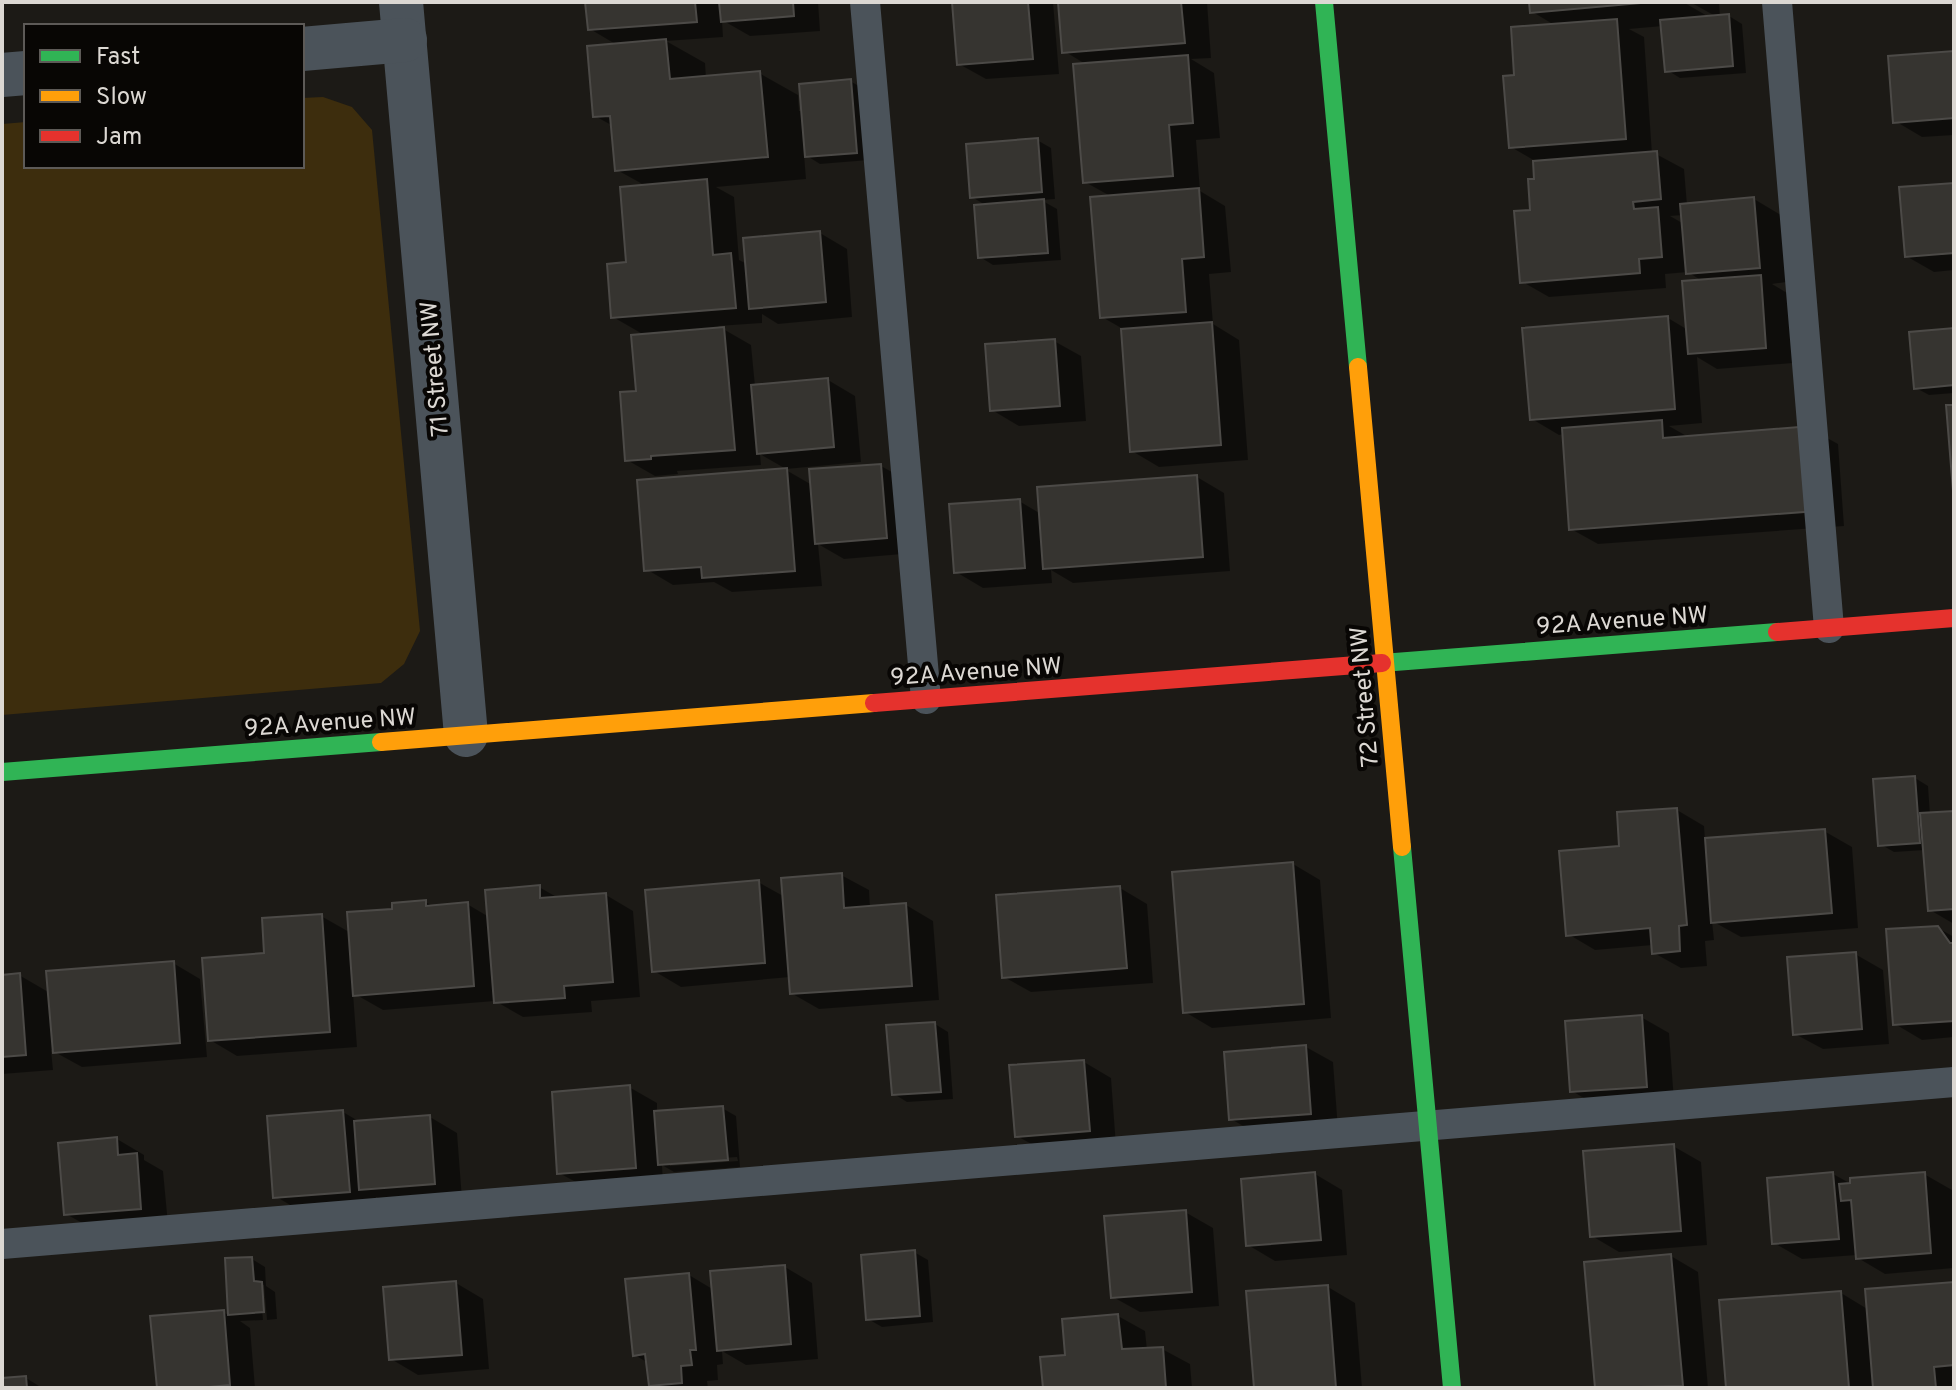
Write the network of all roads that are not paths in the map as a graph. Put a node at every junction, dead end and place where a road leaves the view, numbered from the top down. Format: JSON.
{"nodes":[{"id":1,"x":865,"y":2,"type":"edge"},
{"id":2,"x":1324,"y":2,"type":"edge"},
{"id":3,"x":1777,"y":2,"type":"edge"},
{"id":4,"x":403,"y":21,"type":"edge"},
{"id":5,"x":304,"y":48,"type":"edge"},
{"id":6,"x":24,"y":73,"type":"edge"},
{"id":7,"x":2,"y":75,"type":"edge"},
{"id":8,"x":1954,"y":618,"type":"edge"},
{"id":9,"x":1829,"y":628,"type":"junction"},
{"id":10,"x":1385,"y":663,"type":"junction"},
{"id":11,"x":926,"y":699,"type":"junction"},
{"id":12,"x":466,"y":735,"type":"junction"},
{"id":13,"x":2,"y":772,"type":"edge"},
{"id":14,"x":1954,"y":1082,"type":"edge"},
{"id":15,"x":1428,"y":1125,"type":"junction"},
{"id":16,"x":2,"y":1244,"type":"edge"},
{"id":17,"x":1452,"y":1388,"type":"edge"}],
"edges":[{"from":1,"to":11,"type":"lane"},
{"from":2,"to":10,"type":"street","name":"72 Street NW"},
{"from":3,"to":9,"type":"lane"},
{"from":4,"to":5,"type":"street"},
{"from":4,"to":12,"type":"street","name":"71 Street NW"},
{"from":6,"to":7,"type":"street"},
{"from":8,"to":9,"type":"street","name":"92A Avenue NW"},
{"from":9,"to":10,"type":"street","name":"92A Avenue NW"},
{"from":10,"to":11,"type":"street","name":"92A Avenue NW"},
{"from":10,"to":15,"type":"street","name":"72 Street NW"},
{"from":11,"to":12,"type":"street","name":"92A Avenue NW"},
{"from":12,"to":13,"type":"street","name":"92A Avenue NW"},
{"from":14,"to":15,"type":"lane"},
{"from":15,"to":16,"type":"lane"},
{"from":15,"to":17,"type":"street","name":"72 Street NW"}]}
